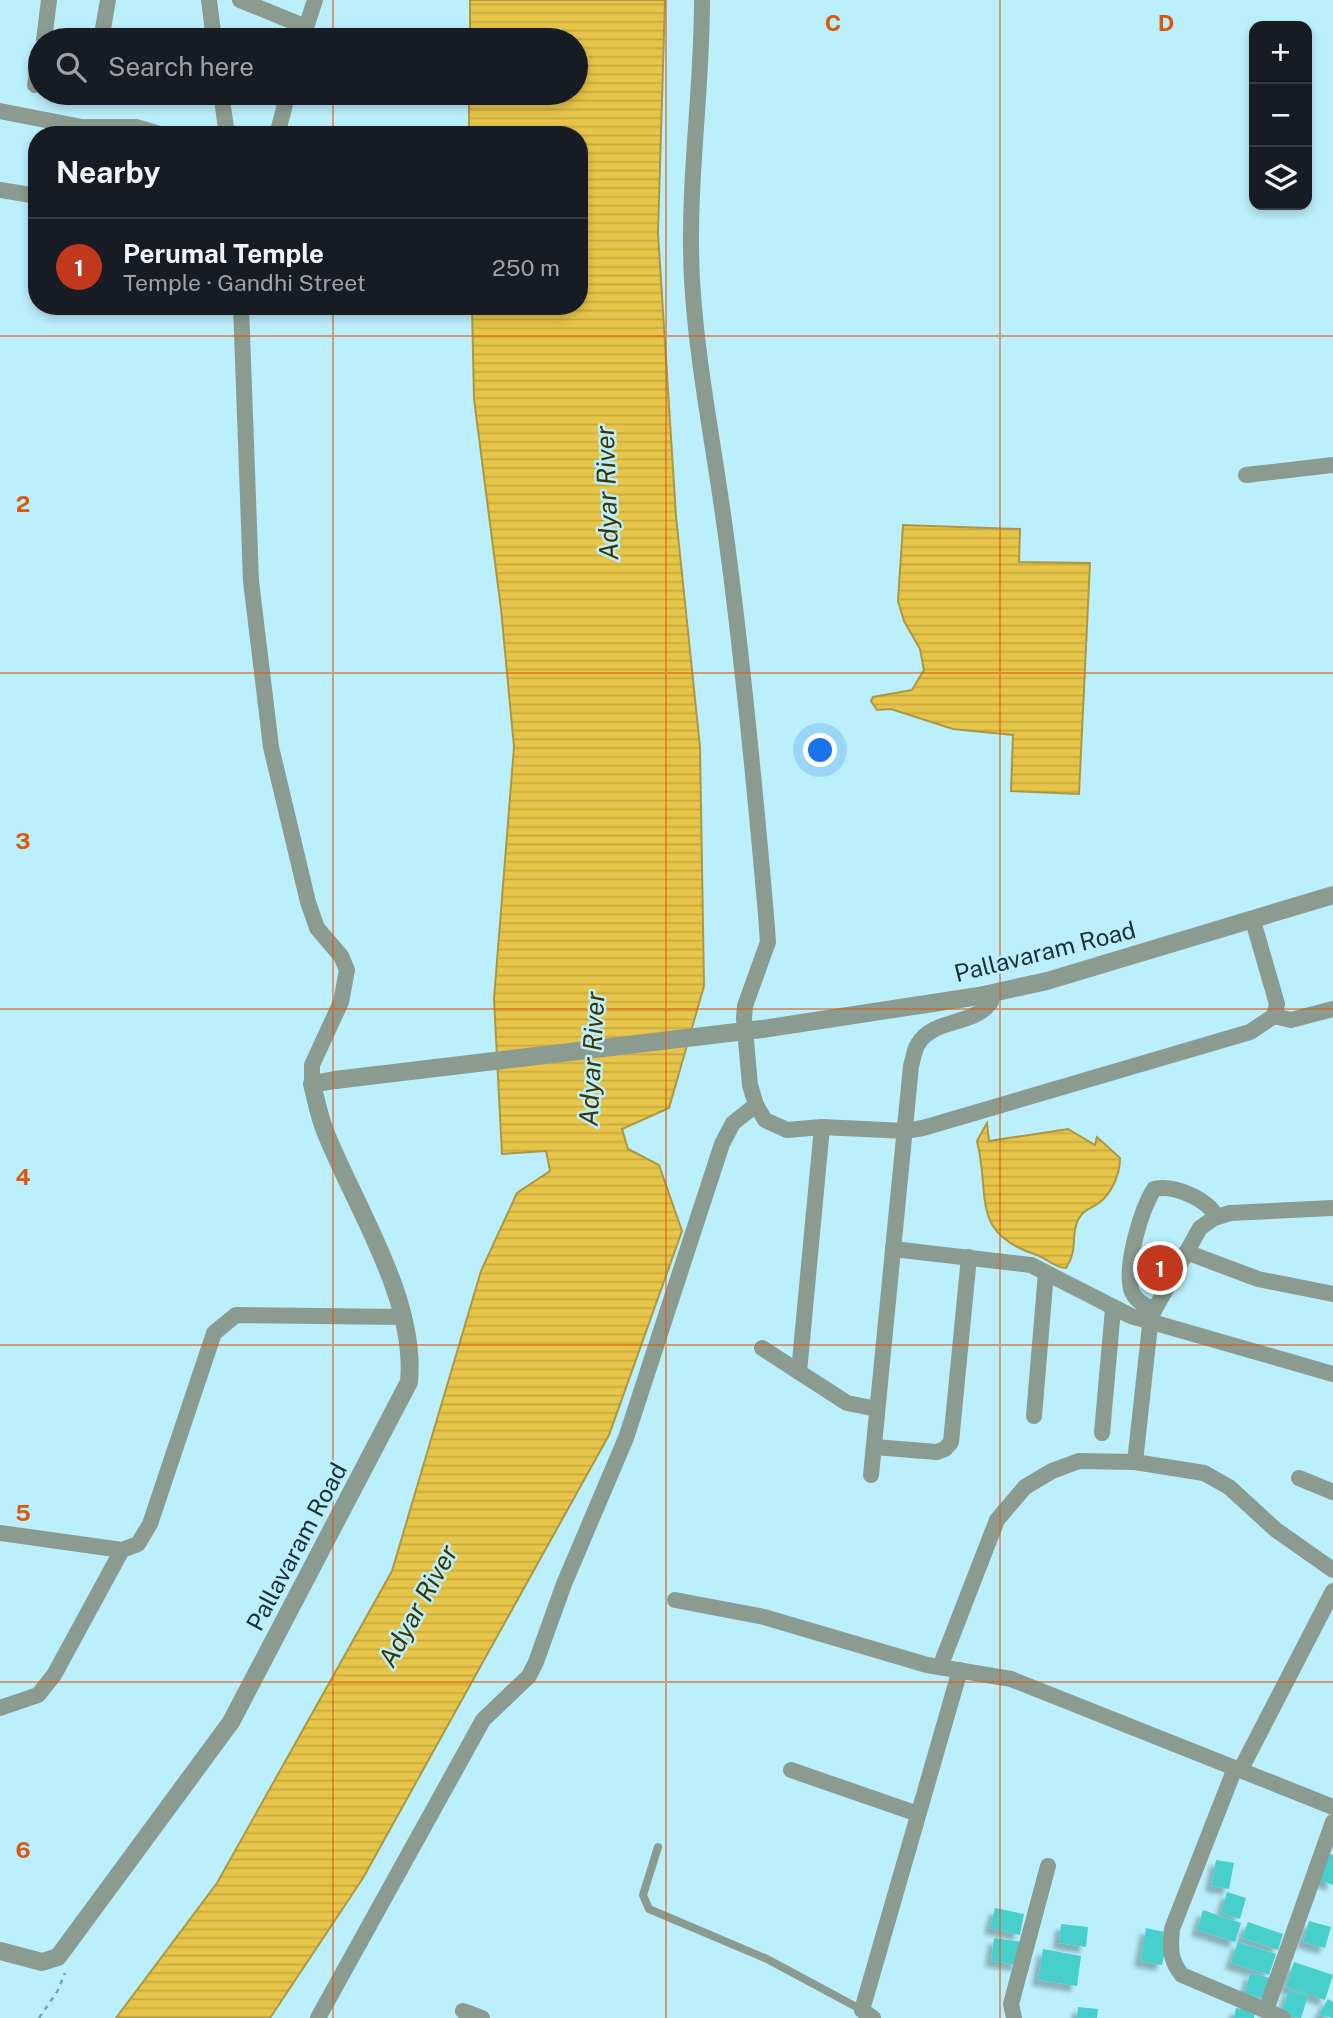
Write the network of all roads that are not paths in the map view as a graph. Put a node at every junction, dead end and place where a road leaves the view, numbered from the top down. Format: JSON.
{"nodes":[{"id":1,"x":49,"y":0,"type":"edge"},
{"id":2,"x":108,"y":0,"type":"edge"},
{"id":3,"x":209,"y":0,"type":"edge"},
{"id":4,"x":314,"y":0,"type":"edge"},
{"id":5,"x":702,"y":0,"type":"edge"},
{"id":6,"x":245,"y":1,"type":"edge"},
{"id":7,"x":46,"y":28,"type":"edge"},
{"id":8,"x":103,"y":28,"type":"edge"},
{"id":9,"x":212,"y":28,"type":"edge"},
{"id":10,"x":293,"y":28,"type":"edge"},
{"id":11,"x":306,"y":28,"type":"edge"},
{"id":12,"x":223,"y":105,"type":"edge"},
{"id":13,"x":285,"y":105,"type":"edge"},
{"id":14,"x":0,"y":111,"type":"edge"},
{"id":15,"x":77,"y":126,"type":"edge"},
{"id":16,"x":226,"y":126,"type":"edge"},
{"id":17,"x":279,"y":126,"type":"edge"},
{"id":18,"x":0,"y":190,"type":"edge"},
{"id":19,"x":28,"y":195,"type":"edge"},
{"id":20,"x":241,"y":315,"type":"edge"},
{"id":21,"x":1333,"y":466,"type":"edge"},
{"id":22,"x":1246,"y":475,"type":"dead end"},
{"id":23,"x":1333,"y":895,"type":"edge"},
{"id":24,"x":1253,"y":921,"type":"junction"},
{"id":25,"x":990,"y":993,"type":"junction"},
{"id":26,"x":1333,"y":1009,"type":"edge"},
{"id":27,"x":1274,"y":1016,"type":"junction"},
{"id":28,"x":312,"y":1084,"type":"junction"},
{"id":29,"x":756,"y":1105,"type":"junction"},
{"id":30,"x":822,"y":1127,"type":"junction"},
{"id":31,"x":905,"y":1131,"type":"junction"},
{"id":32,"x":1333,"y":1208,"type":"edge"},
{"id":33,"x":1217,"y":1217,"type":"junction"},
{"id":34,"x":893,"y":1249,"type":"junction"},
{"id":35,"x":1186,"y":1252,"type":"junction"},
{"id":36,"x":969,"y":1257,"type":"junction"},
{"id":37,"x":1046,"y":1273,"type":"junction"},
{"id":38,"x":1333,"y":1294,"type":"edge"},
{"id":39,"x":1113,"y":1309,"type":"junction"},
{"id":40,"x":1152,"y":1316,"type":"junction"},
{"id":41,"x":404,"y":1317,"type":"junction"},
{"id":42,"x":762,"y":1348,"type":"dead end"},
{"id":43,"x":799,"y":1372,"type":"junction"},
{"id":44,"x":1333,"y":1374,"type":"edge"},
{"id":45,"x":877,"y":1409,"type":"junction"},
{"id":46,"x":1034,"y":1416,"type":"dead end"},
{"id":47,"x":1102,"y":1433,"type":"dead end"},
{"id":48,"x":874,"y":1447,"type":"junction"},
{"id":49,"x":1135,"y":1462,"type":"junction"},
{"id":50,"x":871,"y":1475,"type":"dead end"},
{"id":51,"x":1299,"y":1478,"type":"dead end"},
{"id":52,"x":1333,"y":1492,"type":"edge"},
{"id":53,"x":0,"y":1533,"type":"edge"},
{"id":54,"x":122,"y":1550,"type":"junction"},
{"id":55,"x":1333,"y":1570,"type":"edge"},
{"id":56,"x":1333,"y":1591,"type":"edge"},
{"id":57,"x":675,"y":1600,"type":"dead end"},
{"id":58,"x":940,"y":1667,"type":"junction"},
{"id":59,"x":960,"y":1670,"type":"junction"},
{"id":60,"x":0,"y":1708,"type":"edge"},
{"id":61,"x":1238,"y":1769,"type":"junction"},
{"id":62,"x":791,"y":1770,"type":"dead end"},
{"id":63,"x":1333,"y":1807,"type":"edge"},
{"id":64,"x":918,"y":1814,"type":"junction"},
{"id":65,"x":1333,"y":1822,"type":"edge"},
{"id":66,"x":658,"y":1847,"type":"dead end"},
{"id":67,"x":1048,"y":1866,"type":"dead end"},
{"id":68,"x":0,"y":1951,"type":"edge"},
{"id":69,"x":1266,"y":2010,"type":"junction"},
{"id":70,"x":463,"y":2011,"type":"dead end"},
{"id":71,"x":867,"y":2014,"type":"edge"},
{"id":72,"x":318,"y":2018,"type":"edge"},
{"id":73,"x":482,"y":2018,"type":"edge"},
{"id":74,"x":1014,"y":2018,"type":"edge"},
{"id":75,"x":1283,"y":2018,"type":"edge"}],
"edges":[{"from":1,"to":7,"type":"street"},
{"from":2,"to":8,"type":"street"},
{"from":3,"to":9,"type":"street"},
{"from":4,"to":11,"type":"street"},
{"from":5,"to":29,"type":"street"},
{"from":6,"to":10,"type":"street"},
{"from":12,"to":16,"type":"street"},
{"from":13,"to":17,"type":"street"},
{"from":14,"to":15,"type":"street"},
{"from":18,"to":19,"type":"street"},
{"from":20,"to":28,"type":"street"},
{"from":21,"to":22,"type":"street"},
{"from":23,"to":24,"type":"street","name":"Pallavaram Road"},
{"from":24,"to":25,"type":"street","name":"Pallavaram Road"},
{"from":24,"to":27,"type":"street"},
{"from":25,"to":28,"type":"street","name":"Pallavaram Road","bridge":true},
{"from":25,"to":31,"type":"street"},
{"from":26,"to":27,"type":"street"},
{"from":27,"to":31,"type":"street"},
{"from":28,"to":41,"type":"street","name":"Pallavaram Road"},
{"from":29,"to":30,"type":"street"},
{"from":29,"to":72,"type":"street"},
{"from":30,"to":31,"type":"street"},
{"from":30,"to":43,"type":"street"},
{"from":31,"to":34,"type":"street"},
{"from":32,"to":33,"type":"street"},
{"from":33,"to":35,"type":"street"},
{"from":33,"to":40,"type":"street"},
{"from":34,"to":36,"type":"street"},
{"from":34,"to":45,"type":"street"},
{"from":35,"to":38,"type":"street"},
{"from":35,"to":40,"type":"street"},
{"from":36,"to":37,"type":"street"},
{"from":36,"to":48,"type":"street"},
{"from":37,"to":39,"type":"street"},
{"from":37,"to":46,"type":"street"},
{"from":39,"to":40,"type":"street"},
{"from":39,"to":47,"type":"street"},
{"from":40,"to":44,"type":"street"},
{"from":40,"to":49,"type":"street"},
{"from":41,"to":54,"type":"street"},
{"from":41,"to":68,"type":"street","name":"Pallavaram Road"},
{"from":42,"to":43,"type":"street"},
{"from":43,"to":45,"type":"street"},
{"from":45,"to":48,"type":"street"},
{"from":48,"to":50,"type":"street"},
{"from":49,"to":55,"type":"street"},
{"from":49,"to":58,"type":"street"},
{"from":51,"to":52,"type":"street"},
{"from":53,"to":54,"type":"street"},
{"from":54,"to":60,"type":"street"},
{"from":56,"to":61,"type":"street"},
{"from":57,"to":58,"type":"street"},
{"from":58,"to":59,"type":"street"},
{"from":59,"to":61,"type":"street"},
{"from":59,"to":64,"type":"street"},
{"from":61,"to":63,"type":"street"},
{"from":61,"to":69,"type":"street"},
{"from":62,"to":64,"type":"street"},
{"from":64,"to":71,"type":"street"},
{"from":65,"to":69,"type":"street"},
{"from":66,"to":71,"type":"lane"},
{"from":67,"to":74,"type":"street"},
{"from":69,"to":75,"type":"street"},
{"from":70,"to":73,"type":"street"}]}
